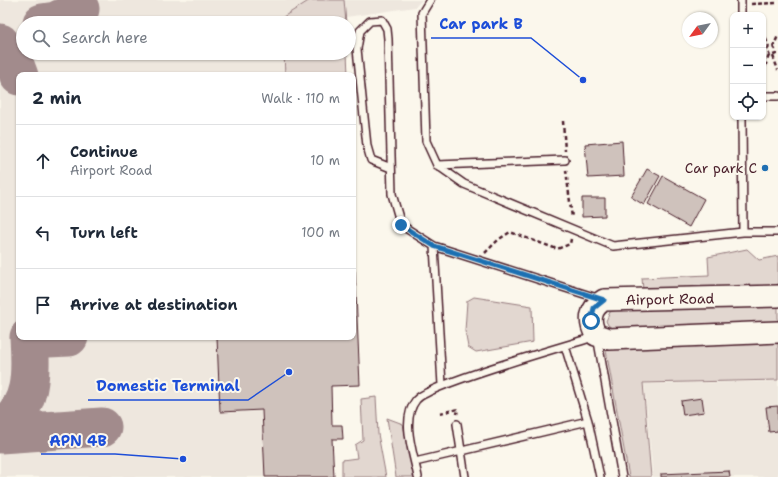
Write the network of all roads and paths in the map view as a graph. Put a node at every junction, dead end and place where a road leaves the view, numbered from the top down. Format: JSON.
{"nodes":[{"id":1,"x":430,"y":0,"type":"edge"},
{"id":2,"x":741,"y":2,"type":"edge"},
{"id":3,"x":778,"y":4,"type":"edge"},
{"id":4,"x":778,"y":36,"type":"edge"},
{"id":5,"x":766,"y":40,"type":"edge"},
{"id":6,"x":769,"y":47,"type":"junction"},
{"id":7,"x":773,"y":47,"type":"junction"},
{"id":8,"x":769,"y":55,"type":"junction"},
{"id":9,"x":773,"y":56,"type":"junction"},
{"id":10,"x":766,"y":64,"type":"edge"},
{"id":11,"x":778,"y":70,"type":"edge"},
{"id":12,"x":766,"y":96,"type":"edge"},
{"id":13,"x":778,"y":96,"type":"edge"},
{"id":14,"x":742,"y":120,"type":"edge"},
{"id":15,"x":563,"y":122,"type":"dead end"},
{"id":16,"x":565,"y":160,"type":"junction"},
{"id":17,"x":437,"y":165,"type":"junction"},
{"id":18,"x":391,"y":168,"type":"junction"},
{"id":19,"x":574,"y":230,"type":"junction"},
{"id":20,"x":743,"y":232,"type":"junction"},
{"id":21,"x":778,"y":232,"type":"edge"},
{"id":22,"x":434,"y":246,"type":"junction"},
{"id":23,"x":478,"y":260,"type":"junction"},
{"id":24,"x":778,"y":296,"type":"edge"},
{"id":25,"x":604,"y":300,"type":"junction"},
{"id":26,"x":778,"y":332,"type":"edge"},
{"id":27,"x":603,"y":338,"type":"junction"},
{"id":28,"x":565,"y":346,"type":"junction"},
{"id":29,"x":442,"y":385,"type":"junction"},
{"id":30,"x":588,"y":421,"type":"junction"},
{"id":31,"x":457,"y":424,"type":"dead end"},
{"id":32,"x":461,"y":452,"type":"junction"},
{"id":33,"x":416,"y":462,"type":"junction"},
{"id":34,"x":418,"y":477,"type":"edge"},
{"id":35,"x":465,"y":477,"type":"edge"},
{"id":36,"x":600,"y":477,"type":"edge"},
{"id":37,"x":622,"y":477,"type":"edge"}],
"edges":[{"from":1,"to":17,"type":"lane"},
{"from":2,"to":3,"type":"path"},
{"from":4,"to":7,"type":"path"},
{"from":5,"to":6,"type":"path"},
{"from":6,"to":7,"type":"path"},
{"from":6,"to":8,"type":"path"},
{"from":7,"to":9,"type":"path"},
{"from":8,"to":9,"type":"path"},
{"from":8,"to":10,"type":"path"},
{"from":9,"to":11,"type":"path"},
{"from":12,"to":13,"type":"lane"},
{"from":14,"to":20,"type":"lane"},
{"from":15,"to":16,"type":"path"},
{"from":16,"to":17,"type":"lane"},
{"from":16,"to":19,"type":"path"},
{"from":17,"to":19,"type":"lane"},
{"from":18,"to":18,"type":"lane"},
{"from":18,"to":22,"type":"lane"},
{"from":19,"to":20,"type":"lane"},
{"from":19,"to":23,"type":"path"},
{"from":20,"to":21,"type":"lane"},
{"from":22,"to":23,"type":"lane"},
{"from":22,"to":29,"type":"lane"},
{"from":23,"to":25,"type":"lane"},
{"from":24,"to":25,"type":"main road","name":"Airport Road"},
{"from":25,"to":27,"type":"main road"},
{"from":26,"to":27,"type":"main road"},
{"from":27,"to":28,"type":"lane"},
{"from":27,"to":37,"type":"lane"},
{"from":28,"to":29,"type":"lane"},
{"from":28,"to":30,"type":"lane"},
{"from":29,"to":33,"type":"lane"},
{"from":30,"to":32,"type":"lane"},
{"from":30,"to":36,"type":"lane"},
{"from":31,"to":32,"type":"lane"},
{"from":32,"to":33,"type":"lane"},
{"from":32,"to":35,"type":"lane"},
{"from":33,"to":34,"type":"lane"}]}
